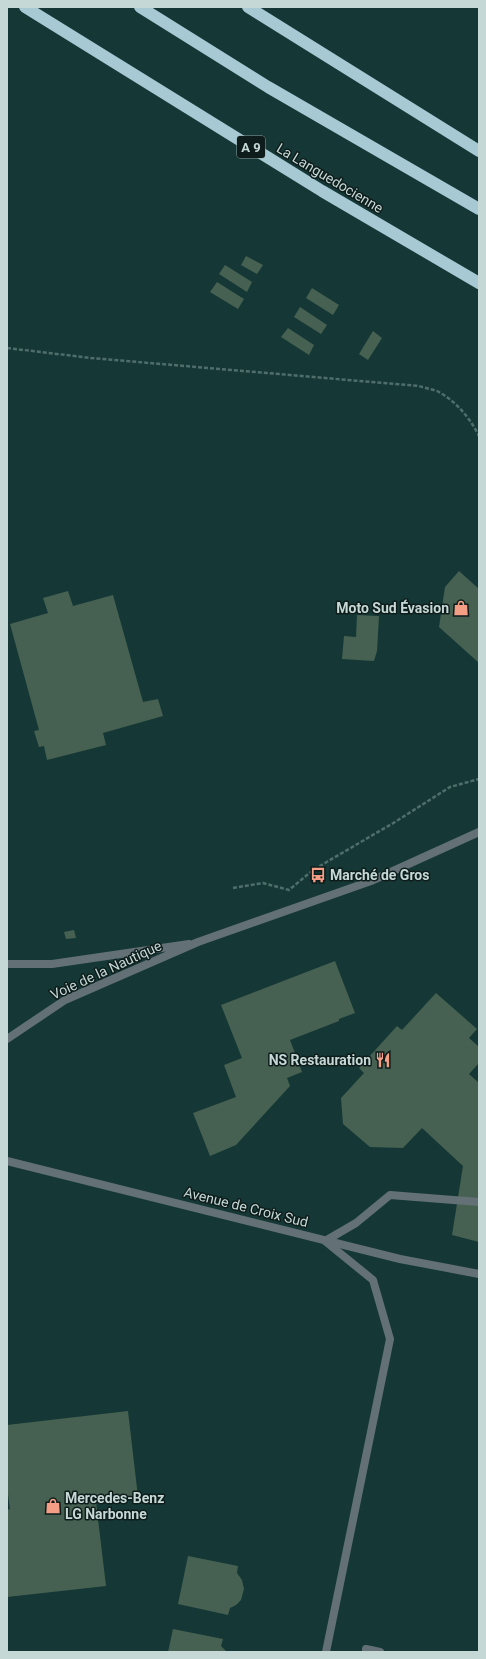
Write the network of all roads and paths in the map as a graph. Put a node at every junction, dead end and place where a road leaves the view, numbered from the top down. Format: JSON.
{"nodes":[{"id":1,"x":25,"y":7,"type":"edge"},
{"id":2,"x":140,"y":7,"type":"edge"},
{"id":3,"x":248,"y":7,"type":"edge"},
{"id":4,"x":479,"y":151,"type":"edge"},
{"id":5,"x":479,"y":209,"type":"edge"},
{"id":6,"x":479,"y":283,"type":"edge"},
{"id":7,"x":7,"y":348,"type":"edge"},
{"id":8,"x":479,"y":436,"type":"edge"},
{"id":9,"x":479,"y":779,"type":"edge"},
{"id":10,"x":477,"y":836,"type":"edge"},
{"id":11,"x":233,"y":888,"type":"dead end"},
{"id":12,"x":198,"y":942,"type":"junction"},
{"id":13,"x":7,"y":964,"type":"edge"},
{"id":14,"x":7,"y":1039,"type":"edge"},
{"id":15,"x":7,"y":1161,"type":"edge"},
{"id":16,"x":479,"y":1202,"type":"edge"},
{"id":17,"x":325,"y":1241,"type":"junction"},
{"id":18,"x":479,"y":1274,"type":"edge"},
{"id":19,"x":366,"y":1649,"type":"dead end"},
{"id":20,"x":326,"y":1652,"type":"edge"},
{"id":21,"x":380,"y":1652,"type":"edge"}],
"edges":[{"from":1,"to":6,"type":"highway","name":"La Languedocienne","number":"A 9"},
{"from":2,"to":5,"type":"highway"},
{"from":3,"to":4,"type":"highway"},
{"from":7,"to":8,"type":"path"},
{"from":9,"to":11,"type":"path"},
{"from":10,"to":12,"type":"street","name":"Voie de la Nautique"},
{"from":12,"to":13,"type":"street","name":"Voie de la Nautique"},
{"from":12,"to":14,"type":"street","name":"Voie de la Nautique"},
{"from":15,"to":17,"type":"street","name":"Avenue de Croix Sud"},
{"from":16,"to":17,"type":"street"},
{"from":17,"to":18,"type":"street","name":"Avenue de Croix Sud"},
{"from":17,"to":20,"type":"street"},
{"from":19,"to":21,"type":"street"}]}
